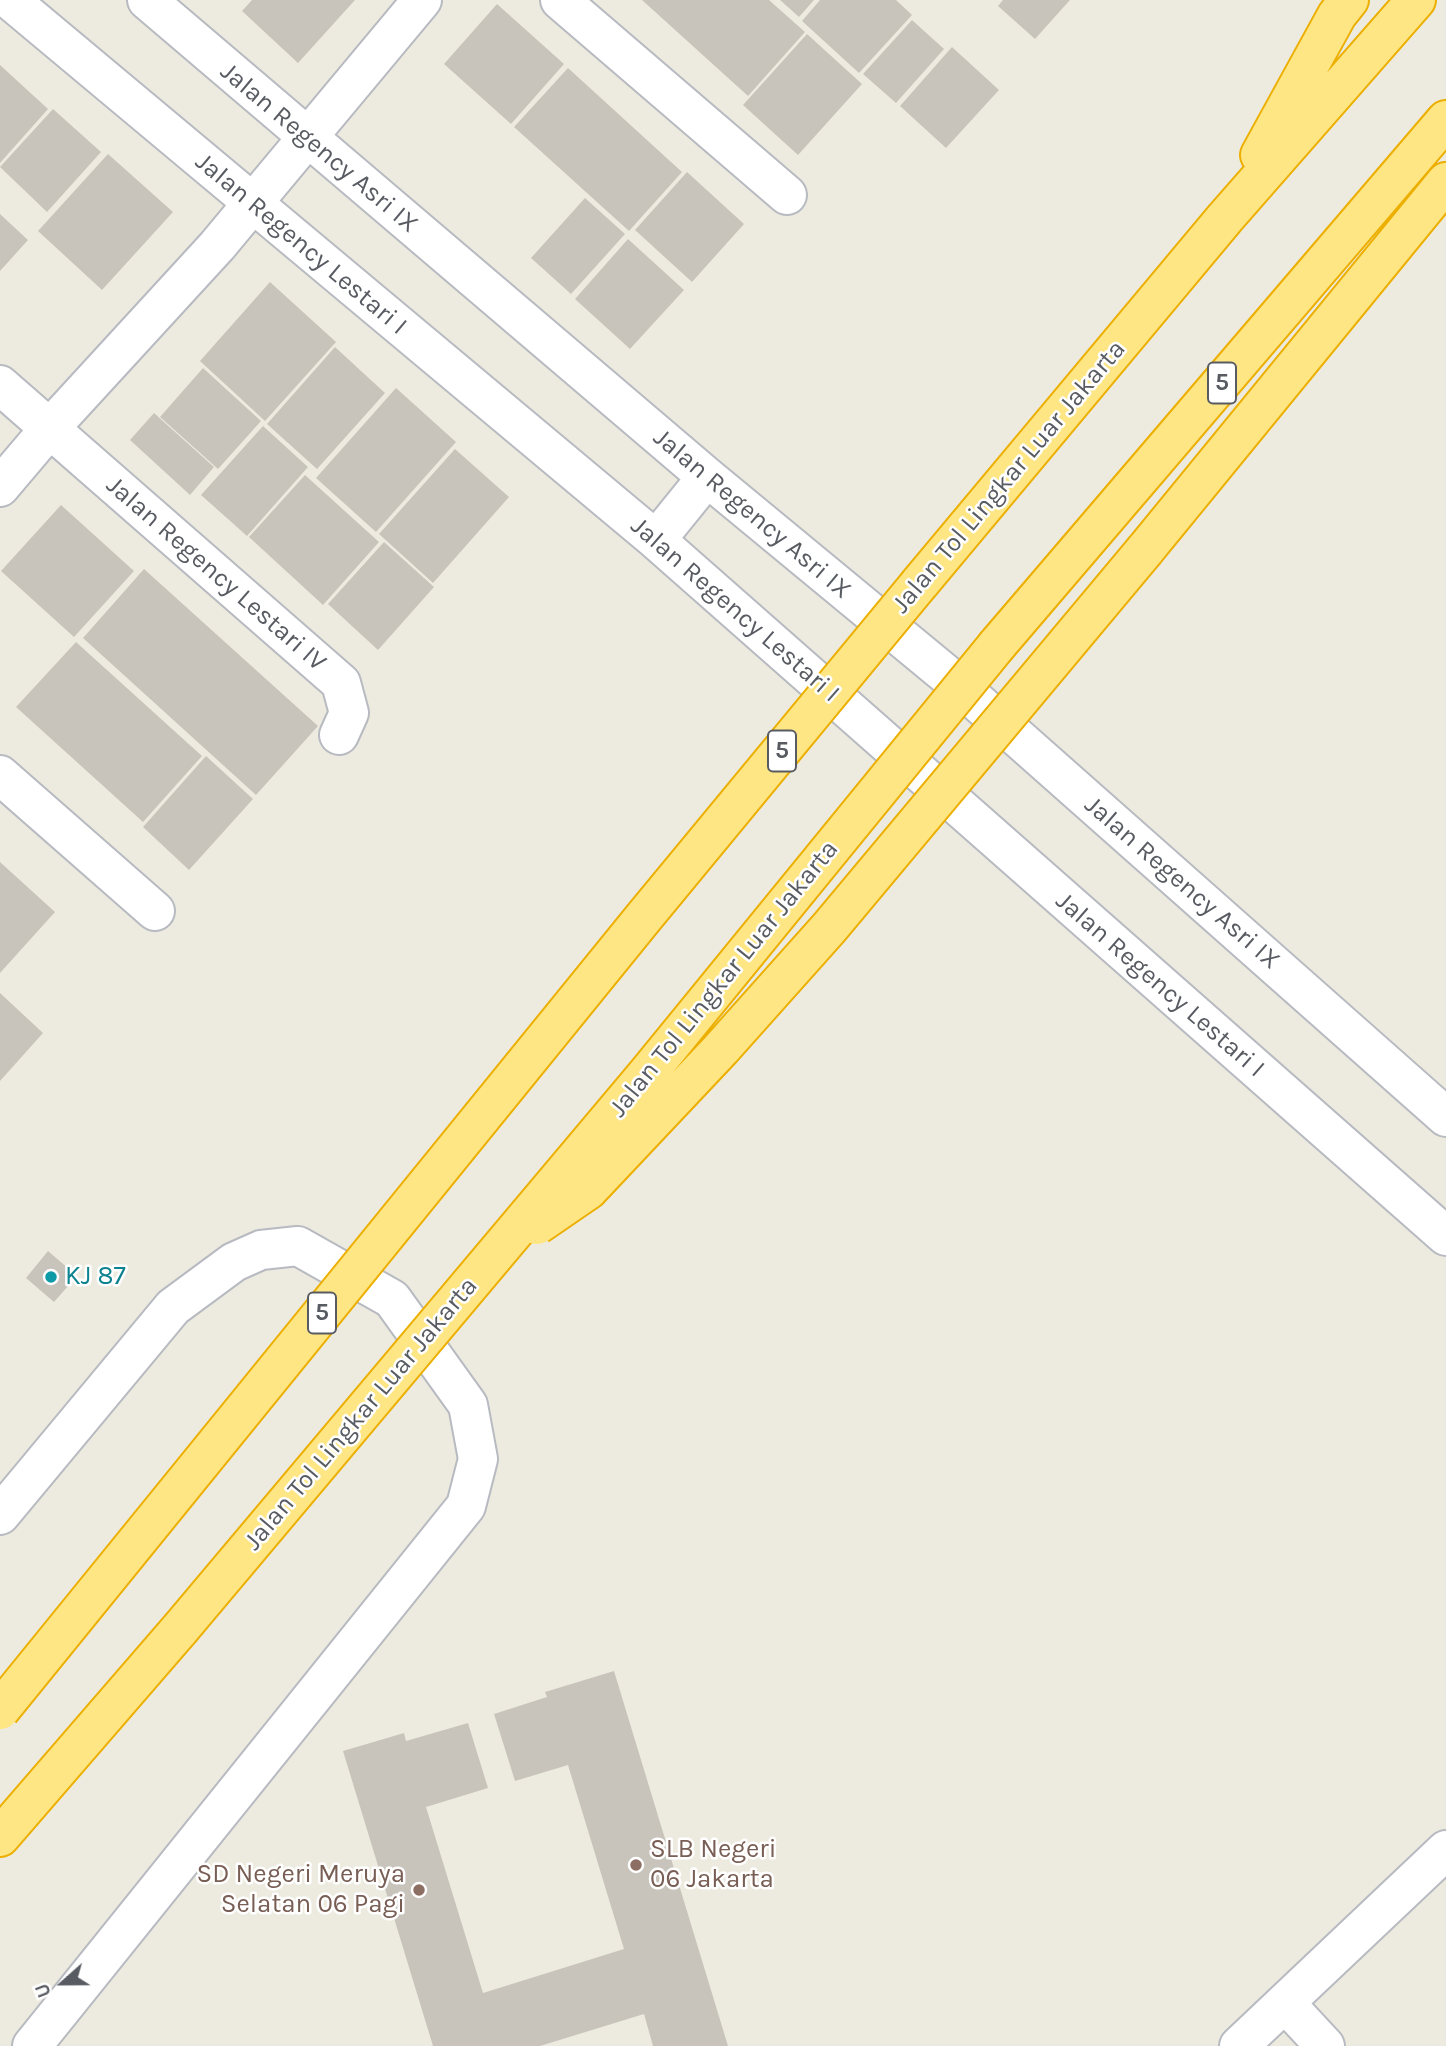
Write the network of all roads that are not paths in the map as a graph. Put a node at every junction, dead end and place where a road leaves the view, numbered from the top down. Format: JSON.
{"nodes":[{"id":1,"x":10,"y":0,"type":"edge"},
{"id":2,"x":147,"y":0,"type":"edge"},
{"id":3,"x":422,"y":0,"type":"edge"},
{"id":4,"x":560,"y":0,"type":"edge"},
{"id":5,"x":1349,"y":0,"type":"edge"},
{"id":6,"x":1416,"y":0,"type":"edge"},
{"id":7,"x":1446,"y":120,"type":"edge"},
{"id":8,"x":302,"y":144,"type":"junction"},
{"id":9,"x":1446,"y":182,"type":"edge"},
{"id":10,"x":787,"y":195,"type":"dead end"},
{"id":11,"x":257,"y":197,"type":"junction"},
{"id":12,"x":1226,"y":218,"type":"junction"},
{"id":13,"x":0,"y":385,"type":"edge"},
{"id":14,"x":50,"y":428,"type":"junction"},
{"id":15,"x":701,"y":484,"type":"junction"},
{"id":16,"x":0,"y":487,"type":"edge"},
{"id":17,"x":660,"y":536,"type":"junction"},
{"id":18,"x":339,"y":736,"type":"dead end"},
{"id":19,"x":0,"y":775,"type":"edge"},
{"id":20,"x":155,"y":911,"type":"dead end"},
{"id":21,"x":1446,"y":1117,"type":"edge"},
{"id":22,"x":1446,"y":1236,"type":"edge"},
{"id":23,"x":495,"y":1254,"type":"junction"},
{"id":24,"x":0,"y":1515,"type":"edge"},
{"id":25,"x":0,"y":1710,"type":"edge"},
{"id":26,"x":0,"y":1837,"type":"edge"},
{"id":27,"x":1446,"y":1850,"type":"edge"},
{"id":28,"x":1286,"y":2004,"type":"junction"},
{"id":29,"x":32,"y":2046,"type":"edge"},
{"id":30,"x":1239,"y":2046,"type":"edge"},
{"id":31,"x":1325,"y":2046,"type":"edge"}],
"edges":[{"from":1,"to":11,"type":"street","name":"Jalan Regency Lestari I"},
{"from":2,"to":8,"type":"street","name":"Jalan Regency Asri IX"},
{"from":3,"to":8,"type":"street"},
{"from":4,"to":10,"type":"street"},
{"from":5,"to":12,"type":"highway"},
{"from":6,"to":12,"type":"highway","name":"Jalan Tol Lingkar Luar Jakarta","number":"5"},
{"from":7,"to":23,"type":"highway","name":"Jalan Tol Lingkar Luar Jakarta","number":"5","bridge":true},
{"from":8,"to":11,"type":"street"},
{"from":8,"to":15,"type":"street","name":"Jalan Regency Asri IX"},
{"from":9,"to":23,"type":"highway","bridge":true},
{"from":11,"to":14,"type":"street"},
{"from":11,"to":17,"type":"street","name":"Jalan Regency Lestari I"},
{"from":12,"to":25,"type":"highway","name":"Jalan Tol Lingkar Luar Jakarta","number":"5","bridge":true},
{"from":13,"to":14,"type":"street","name":"Jalan Regency Lestari IV"},
{"from":14,"to":16,"type":"street"},
{"from":14,"to":18,"type":"street","name":"Jalan Regency Lestari IV"},
{"from":15,"to":17,"type":"street"},
{"from":15,"to":21,"type":"street","name":"Jalan Regency Asri IX"},
{"from":17,"to":22,"type":"street","name":"Jalan Regency Lestari I"},
{"from":19,"to":20,"type":"street"},
{"from":23,"to":26,"type":"highway","name":"Jalan Tol Lingkar Luar Jakarta","number":"5","bridge":true},
{"from":24,"to":29,"type":"street"},
{"from":27,"to":28,"type":"street"},
{"from":28,"to":30,"type":"street"},
{"from":28,"to":31,"type":"street"}]}
